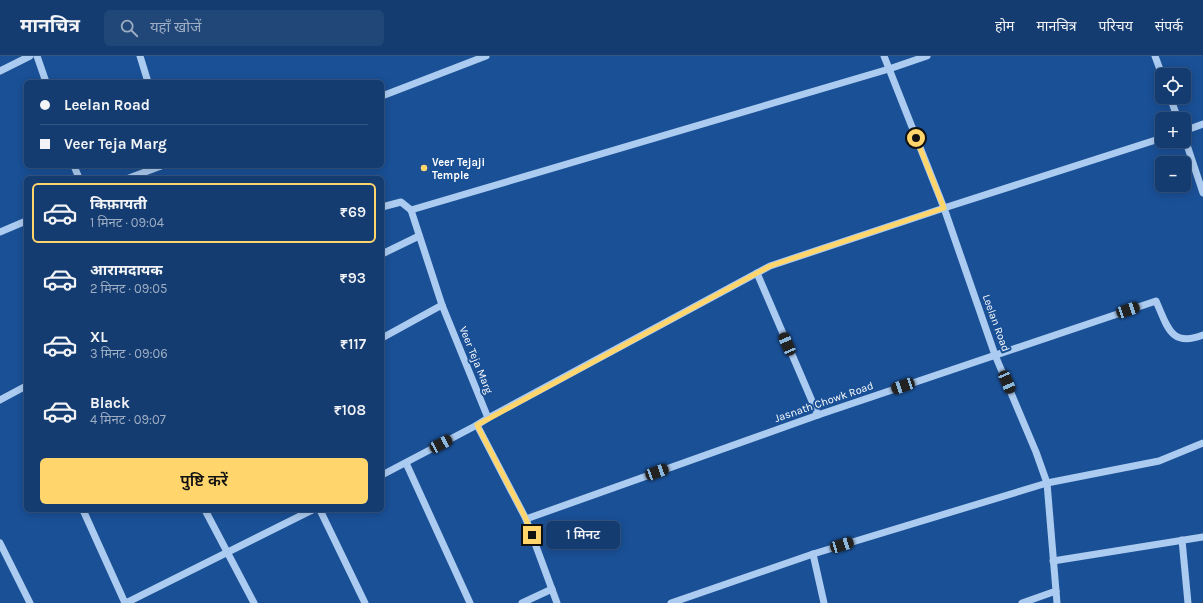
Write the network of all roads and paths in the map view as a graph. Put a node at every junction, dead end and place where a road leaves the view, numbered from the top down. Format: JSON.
{"nodes":[{"id":1,"x":30,"y":56,"type":"edge"},
{"id":2,"x":37,"y":56,"type":"edge"},
{"id":3,"x":140,"y":56,"type":"edge"},
{"id":4,"x":486,"y":56,"type":"edge"},
{"id":5,"x":884,"y":56,"type":"edge"},
{"id":6,"x":927,"y":56,"type":"edge"},
{"id":7,"x":1155,"y":56,"type":"edge"},
{"id":8,"x":1159,"y":68,"type":"edge"},
{"id":9,"x":889,"y":69,"type":"junction"},
{"id":10,"x":0,"y":71,"type":"edge"},
{"id":11,"x":45,"y":80,"type":"edge"},
{"id":12,"x":147,"y":80,"type":"edge"},
{"id":13,"x":384,"y":95,"type":"edge"},
{"id":14,"x":1203,"y":124,"type":"edge"},
{"id":15,"x":1191,"y":128,"type":"edge"},
{"id":16,"x":1155,"y":140,"type":"edge"},
{"id":17,"x":1188,"y":148,"type":"edge"},
{"id":18,"x":156,"y":168,"type":"edge"},
{"id":19,"x":134,"y":176,"type":"edge"},
{"id":20,"x":1203,"y":192,"type":"edge"},
{"id":21,"x":384,"y":206,"type":"edge"},
{"id":22,"x":944,"y":208,"type":"junction"},
{"id":23,"x":411,"y":210,"type":"junction"},
{"id":24,"x":24,"y":222,"type":"edge"},
{"id":25,"x":0,"y":232,"type":"edge"},
{"id":26,"x":419,"y":236,"type":"junction"},
{"id":27,"x":384,"y":253,"type":"edge"},
{"id":28,"x":757,"y":273,"type":"junction"},
{"id":29,"x":442,"y":305,"type":"junction"},
{"id":30,"x":1203,"y":335,"type":"edge"},
{"id":31,"x":384,"y":337,"type":"edge"},
{"id":32,"x":995,"y":355,"type":"junction"},
{"id":33,"x":24,"y":387,"type":"edge"},
{"id":34,"x":0,"y":400,"type":"edge"},
{"id":35,"x":818,"y":415,"type":"junction"},
{"id":36,"x":488,"y":418,"type":"junction"},
{"id":37,"x":477,"y":425,"type":"junction"},
{"id":38,"x":1203,"y":443,"type":"edge"},
{"id":39,"x":406,"y":463,"type":"junction"},
{"id":40,"x":384,"y":474,"type":"edge"},
{"id":41,"x":1047,"y":483,"type":"junction"},
{"id":42,"x":84,"y":512,"type":"edge"},
{"id":43,"x":206,"y":512,"type":"edge"},
{"id":44,"x":308,"y":512,"type":"edge"},
{"id":45,"x":321,"y":512,"type":"edge"},
{"id":46,"x":526,"y":519,"type":"junction"},
{"id":47,"x":1203,"y":537,"type":"edge"},
{"id":48,"x":1182,"y":540,"type":"junction"},
{"id":49,"x":0,"y":542,"type":"edge"},
{"id":50,"x":227,"y":553,"type":"junction"},
{"id":51,"x":813,"y":554,"type":"junction"},
{"id":52,"x":1053,"y":561,"type":"junction"},
{"id":53,"x":552,"y":589,"type":"junction"},
{"id":54,"x":1056,"y":591,"type":"junction"},
{"id":55,"x":30,"y":603,"type":"edge"},
{"id":56,"x":126,"y":603,"type":"edge"},
{"id":57,"x":254,"y":603,"type":"edge"},
{"id":58,"x":365,"y":603,"type":"edge"},
{"id":59,"x":470,"y":603,"type":"edge"},
{"id":60,"x":522,"y":603,"type":"edge"},
{"id":61,"x":557,"y":603,"type":"edge"},
{"id":62,"x":671,"y":603,"type":"edge"},
{"id":63,"x":824,"y":603,"type":"edge"},
{"id":64,"x":1022,"y":603,"type":"edge"},
{"id":65,"x":1057,"y":603,"type":"edge"},
{"id":66,"x":1188,"y":603,"type":"edge"}],
"edges":[{"from":1,"to":10,"type":"street"},
{"from":2,"to":11,"type":"street"},
{"from":3,"to":12,"type":"street"},
{"from":4,"to":13,"type":"street"},
{"from":5,"to":9,"type":"street","name":"Leelan Road"},
{"from":6,"to":9,"type":"street"},
{"from":7,"to":8,"type":"street"},
{"from":9,"to":22,"type":"street","name":"Leelan Road"},
{"from":9,"to":23,"type":"street"},
{"from":14,"to":15,"type":"street"},
{"from":16,"to":22,"type":"street"},
{"from":17,"to":20,"type":"street"},
{"from":18,"to":19,"type":"street"},
{"from":21,"to":23,"type":"street"},
{"from":22,"to":28,"type":"street"},
{"from":22,"to":32,"type":"street","name":"Leelan Road"},
{"from":23,"to":26,"type":"street","name":"Veer Teja Marg"},
{"from":24,"to":25,"type":"street"},
{"from":26,"to":27,"type":"street"},
{"from":26,"to":29,"type":"street","name":"Veer Teja Marg"},
{"from":28,"to":35,"type":"street"},
{"from":28,"to":36,"type":"street"},
{"from":29,"to":31,"type":"street"},
{"from":29,"to":36,"type":"street","name":"Veer Teja Marg"},
{"from":30,"to":32,"type":"street","name":"Jasnath Chowk Road"},
{"from":32,"to":35,"type":"street","name":"Jasnath Chowk Road"},
{"from":32,"to":41,"type":"street","name":"Leelan Road"},
{"from":33,"to":34,"type":"street"},
{"from":35,"to":46,"type":"street","name":"Jasnath Chowk Road"},
{"from":36,"to":37,"type":"street"},
{"from":37,"to":39,"type":"street"},
{"from":37,"to":46,"type":"street"},
{"from":38,"to":41,"type":"street"},
{"from":39,"to":40,"type":"street"},
{"from":39,"to":59,"type":"street"},
{"from":41,"to":51,"type":"street"},
{"from":41,"to":52,"type":"street","name":"Leelan Road"},
{"from":42,"to":56,"type":"street"},
{"from":43,"to":50,"type":"street"},
{"from":44,"to":50,"type":"street"},
{"from":45,"to":58,"type":"street"},
{"from":46,"to":53,"type":"street"},
{"from":47,"to":48,"type":"street"},
{"from":48,"to":52,"type":"street"},
{"from":48,"to":66,"type":"street"},
{"from":49,"to":55,"type":"street"},
{"from":50,"to":56,"type":"street"},
{"from":50,"to":57,"type":"street"},
{"from":51,"to":62,"type":"street"},
{"from":51,"to":63,"type":"street"},
{"from":52,"to":54,"type":"street","name":"Leelan Road"},
{"from":53,"to":60,"type":"street"},
{"from":53,"to":61,"type":"street"},
{"from":54,"to":64,"type":"street"},
{"from":54,"to":65,"type":"street","name":"Leelan Road"}]}
